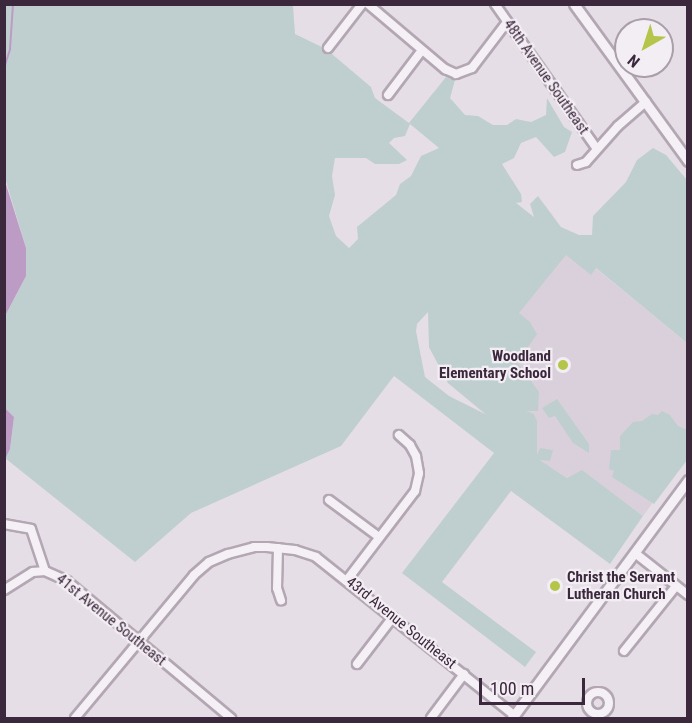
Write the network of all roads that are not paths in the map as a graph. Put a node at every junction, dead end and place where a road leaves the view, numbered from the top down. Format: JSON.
{"nodes":[{"id":1,"x":362,"y":4,"type":"edge"},
{"id":2,"x":368,"y":4,"type":"edge"},
{"id":3,"x":495,"y":4,"type":"edge"},
{"id":4,"x":574,"y":4,"type":"edge"},
{"id":5,"x":507,"y":22,"type":"junction"},
{"id":6,"x":328,"y":48,"type":"dead end"},
{"id":7,"x":422,"y":50,"type":"junction"},
{"id":8,"x":388,"y":95,"type":"dead end"},
{"id":9,"x":646,"y":102,"type":"junction"},
{"id":10,"x":597,"y":149,"type":"junction"},
{"id":11,"x":687,"y":161,"type":"edge"},
{"id":12,"x":577,"y":165,"type":"dead end"},
{"id":13,"x":399,"y":435,"type":"dead end"},
{"id":14,"x":687,"y":480,"type":"edge"},
{"id":15,"x":329,"y":500,"type":"dead end"},
{"id":16,"x":4,"y":524,"type":"edge"},
{"id":17,"x":379,"y":537,"type":"junction"},
{"id":18,"x":278,"y":548,"type":"junction"},
{"id":19,"x":635,"y":553,"type":"junction"},
{"id":20,"x":45,"y":570,"type":"junction"},
{"id":21,"x":347,"y":580,"type":"junction"},
{"id":22,"x":676,"y":586,"type":"junction"},
{"id":23,"x":4,"y":590,"type":"edge"},
{"id":24,"x":687,"y":595,"type":"edge"},
{"id":25,"x":281,"y":600,"type":"dead end"},
{"id":26,"x":393,"y":617,"type":"junction"},
{"id":27,"x":138,"y":642,"type":"junction"},
{"id":28,"x":624,"y":651,"type":"dead end"},
{"id":29,"x":357,"y":664,"type":"dead end"},
{"id":30,"x":464,"y":674,"type":"junction"},
{"id":31,"x":513,"y":717,"type":"edge"},
{"id":32,"x":75,"y":718,"type":"edge"},
{"id":33,"x":231,"y":718,"type":"edge"},
{"id":34,"x":431,"y":718,"type":"edge"}],
"edges":[{"from":1,"to":6,"type":"street"},
{"from":2,"to":7,"type":"street"},
{"from":3,"to":5,"type":"street","name":"48th Avenue Southeast"},
{"from":4,"to":9,"type":"street"},
{"from":5,"to":7,"type":"street"},
{"from":5,"to":10,"type":"street","name":"48th Avenue Southeast"},
{"from":7,"to":8,"type":"street"},
{"from":9,"to":10,"type":"street"},
{"from":9,"to":11,"type":"street"},
{"from":10,"to":12,"type":"street"},
{"from":13,"to":17,"type":"street"},
{"from":14,"to":19,"type":"street"},
{"from":15,"to":17,"type":"street"},
{"from":16,"to":20,"type":"street","name":"41st Avenue Southeast"},
{"from":17,"to":21,"type":"street"},
{"from":18,"to":21,"type":"street","name":"43rd Avenue Southeast"},
{"from":18,"to":25,"type":"street"},
{"from":18,"to":27,"type":"street","name":"43rd Avenue Southeast"},
{"from":19,"to":22,"type":"street"},
{"from":19,"to":31,"type":"street"},
{"from":20,"to":23,"type":"street"},
{"from":20,"to":27,"type":"street","name":"41st Avenue Southeast"},
{"from":21,"to":26,"type":"street","name":"43rd Avenue Southeast"},
{"from":22,"to":24,"type":"street"},
{"from":22,"to":28,"type":"street"},
{"from":26,"to":29,"type":"street"},
{"from":26,"to":30,"type":"street","name":"43rd Avenue Southeast"},
{"from":27,"to":32,"type":"street","name":"43rd Avenue Southeast"},
{"from":27,"to":33,"type":"street","name":"41st Avenue Southeast"},
{"from":30,"to":31,"type":"street","name":"43rd Avenue Southeast"},
{"from":30,"to":34,"type":"street"}]}
